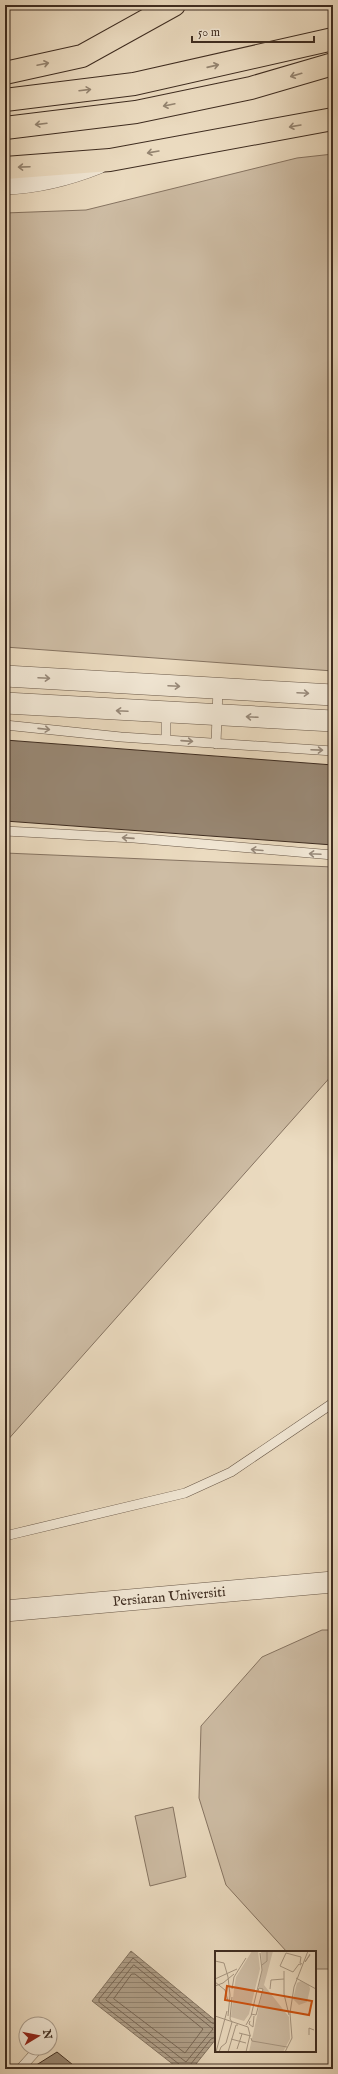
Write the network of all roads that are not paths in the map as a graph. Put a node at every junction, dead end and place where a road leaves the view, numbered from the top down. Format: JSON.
{"nodes":[{"id":1,"x":174,"y":5,"type":"edge"},
{"id":2,"x":333,"y":39,"type":"edge"},
{"id":3,"x":333,"y":64,"type":"edge"},
{"id":4,"x":5,"y":73,"type":"edge"},
{"id":5,"x":5,"y":100,"type":"edge"},
{"id":6,"x":333,"y":119,"type":"edge"},
{"id":7,"x":5,"y":128,"type":"edge"},
{"id":8,"x":110,"y":160,"type":"junction"},
{"id":9,"x":5,"y":168,"type":"edge"},
{"id":10,"x":5,"y":186,"type":"edge"},
{"id":11,"x":5,"y":676,"type":"edge"},
{"id":12,"x":218,"y":688,"type":"junction"},
{"id":13,"x":333,"y":695,"type":"edge"},
{"id":14,"x":5,"y":704,"type":"edge"},
{"id":15,"x":166,"y":713,"type":"junction"},
{"id":16,"x":217,"y":715,"type":"junction"},
{"id":17,"x":333,"y":721,"type":"edge"},
{"id":18,"x":5,"y":725,"type":"edge"},
{"id":19,"x":166,"y":740,"type":"junction"},
{"id":20,"x":216,"y":744,"type":"junction"},
{"id":21,"x":333,"y":750,"type":"edge"},
{"id":22,"x":5,"y":831,"type":"edge"},
{"id":23,"x":333,"y":855,"type":"edge"},
{"id":24,"x":333,"y":1403,"type":"edge"},
{"id":25,"x":5,"y":1536,"type":"edge"},
{"id":26,"x":333,"y":1582,"type":"edge"},
{"id":27,"x":6,"y":1610,"type":"edge"},
{"id":28,"x":32,"y":2056,"type":"edge"},
{"id":29,"x":20,"y":2069,"type":"edge"}],
"edges":[{"from":4,"to":1,"type":"highway","one_way":true},
{"from":5,"to":2,"type":"highway","one_way":true},
{"from":3,"to":7,"type":"highway","one_way":true},
{"from":6,"to":8,"type":"highway","one_way":true},
{"from":8,"to":9,"type":"highway","one_way":true},
{"from":8,"to":10,"type":"street"},
{"from":11,"to":12,"type":"street","one_way":true},
{"from":12,"to":13,"type":"street","one_way":true},
{"from":12,"to":16,"type":"lane"},
{"from":15,"to":14,"type":"street","one_way":true},
{"from":15,"to":16,"type":"street"},
{"from":15,"to":19,"type":"lane"},
{"from":17,"to":16,"type":"street","one_way":true},
{"from":16,"to":20,"type":"lane"},
{"from":18,"to":19,"type":"lane","one_way":true},
{"from":19,"to":20,"type":"lane","one_way":true},
{"from":20,"to":21,"type":"lane","one_way":true},
{"from":23,"to":22,"type":"lane","one_way":true},
{"from":24,"to":25,"type":"lane"},
{"from":26,"to":27,"type":"street","name":"Persiaran Universiti"},
{"from":28,"to":29,"type":"lane"}]}
